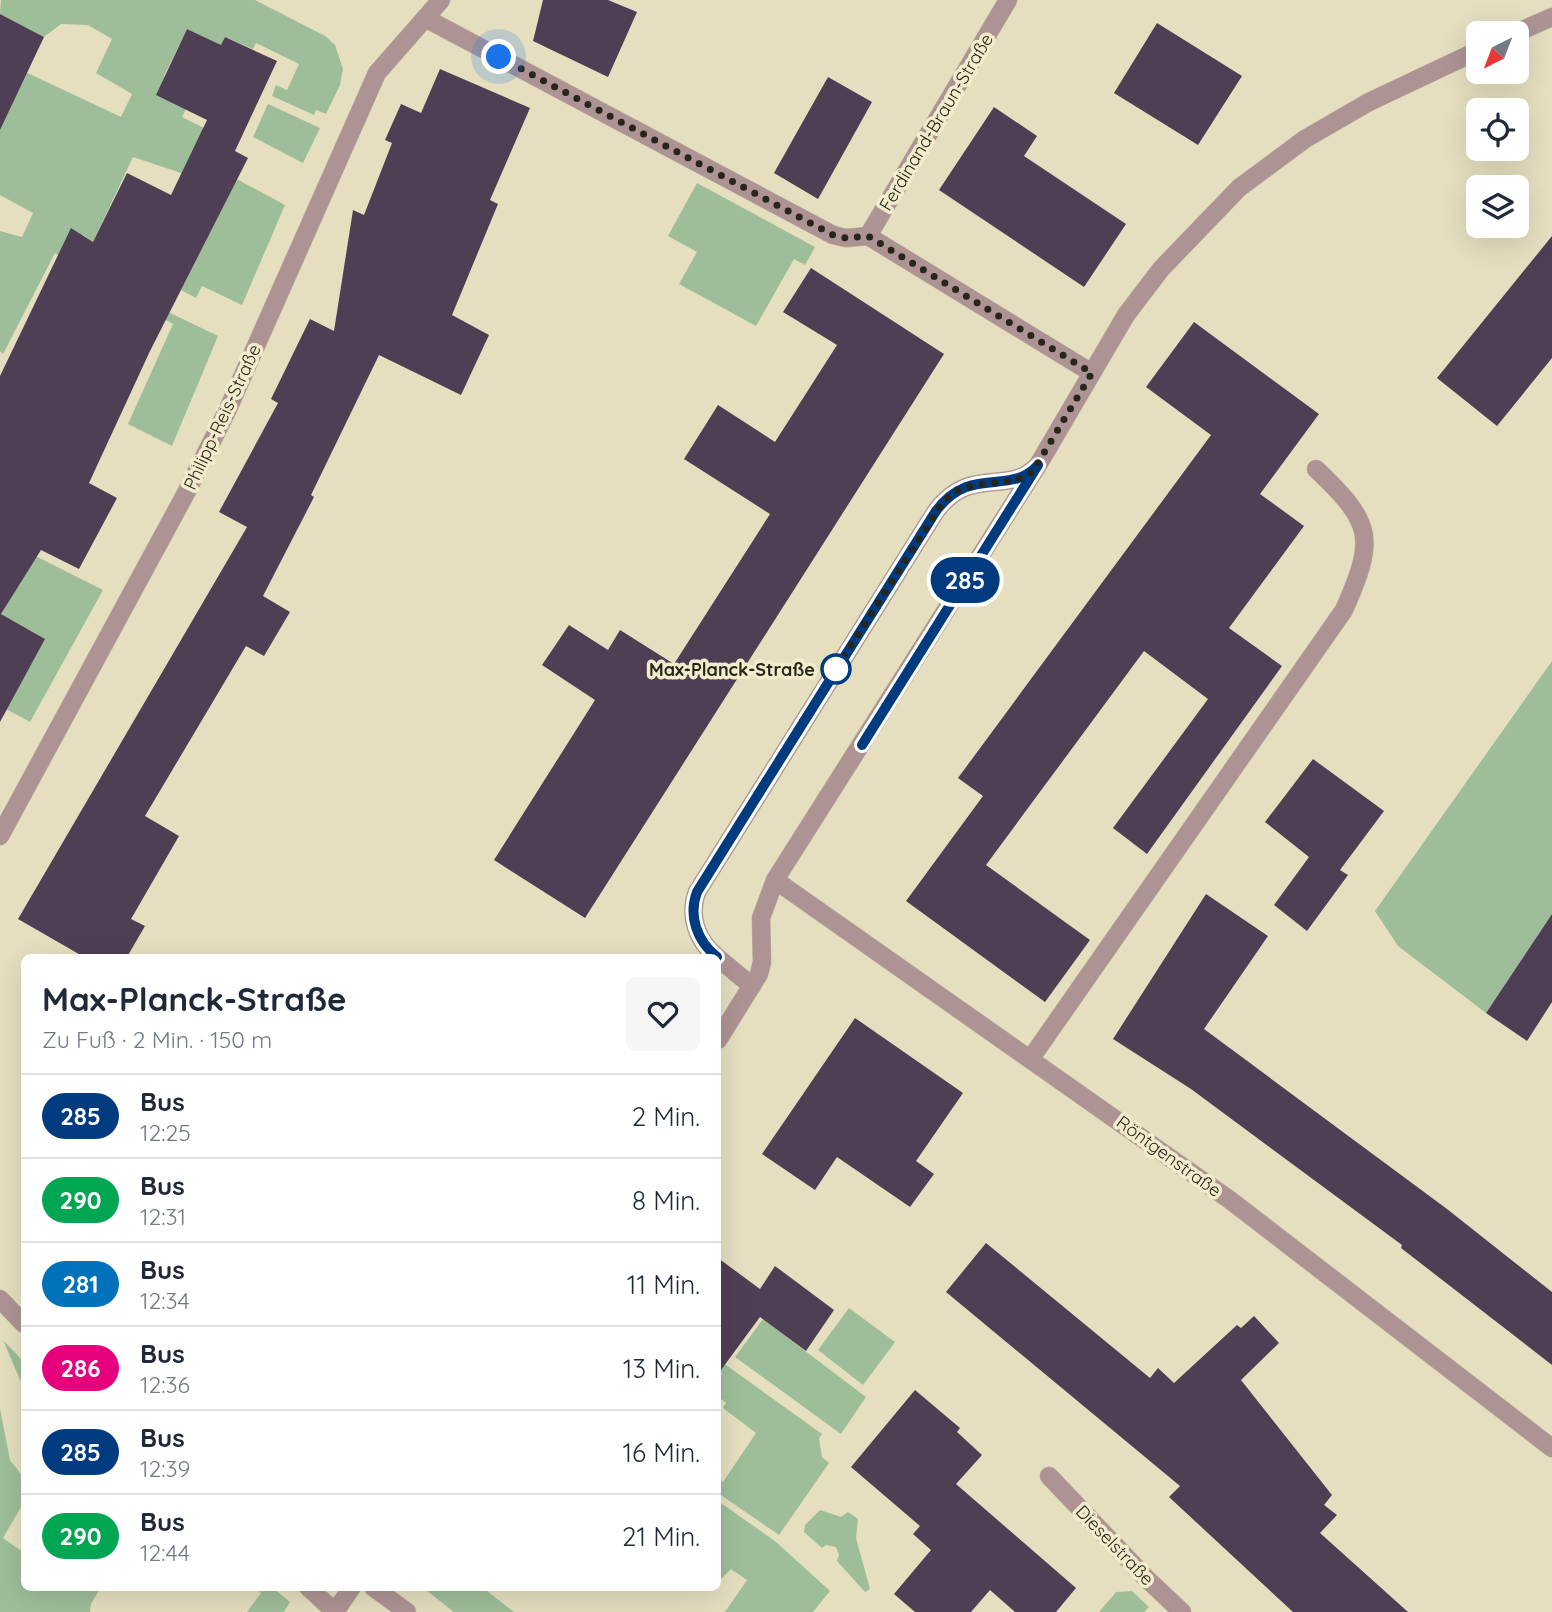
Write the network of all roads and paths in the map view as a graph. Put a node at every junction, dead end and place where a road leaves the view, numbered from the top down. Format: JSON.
{"nodes":[{"id":1,"x":441,"y":0,"type":"edge"},
{"id":2,"x":1008,"y":0,"type":"edge"},
{"id":3,"x":1552,"y":17,"type":"edge"},
{"id":4,"x":427,"y":19,"type":"junction"},
{"id":5,"x":1530,"y":27,"type":"edge"},
{"id":6,"x":1466,"y":56,"type":"edge"},
{"id":7,"x":868,"y":236,"type":"junction"},
{"id":8,"x":1092,"y":373,"type":"junction"},
{"id":9,"x":1038,"y":465,"type":"junction"},
{"id":10,"x":1316,"y":469,"type":"dead end"},
{"id":11,"x":0,"y":836,"type":"edge"},
{"id":12,"x":775,"y":880,"type":"junction"},
{"id":13,"x":713,"y":954,"type":"edge"},
{"id":14,"x":721,"y":961,"type":"edge"},
{"id":15,"x":752,"y":986,"type":"junction"},
{"id":16,"x":721,"y":1035,"type":"edge"},
{"id":17,"x":1031,"y":1058,"type":"junction"},
{"id":18,"x":0,"y":1299,"type":"edge"},
{"id":19,"x":21,"y":1321,"type":"edge"},
{"id":20,"x":1552,"y":1448,"type":"edge"},
{"id":21,"x":1049,"y":1476,"type":"dead end"},
{"id":22,"x":312,"y":1591,"type":"edge"},
{"id":23,"x":349,"y":1591,"type":"edge"},
{"id":24,"x":378,"y":1591,"type":"edge"},
{"id":25,"x":335,"y":1612,"type":"edge"},
{"id":26,"x":407,"y":1612,"type":"edge"},
{"id":27,"x":1182,"y":1612,"type":"edge"}],
"edges":[{"from":1,"to":4,"type":"street","name":"Philipp-Reis-Straße"},
{"from":2,"to":7,"type":"street","name":"Ferdinand-Braun-Straße"},
{"from":3,"to":5,"type":"street"},
{"from":4,"to":7,"type":"street"},
{"from":4,"to":11,"type":"street","name":"Philipp-Reis-Straße"},
{"from":6,"to":8,"type":"street"},
{"from":7,"to":8,"type":"street"},
{"from":8,"to":9,"type":"street"},
{"from":9,"to":12,"type":"street"},
{"from":9,"to":13,"type":"street"},
{"from":10,"to":17,"type":"street"},
{"from":12,"to":15,"type":"street"},
{"from":12,"to":17,"type":"street","name":"Röntgenstraße"},
{"from":14,"to":15,"type":"street"},
{"from":15,"to":16,"type":"street"},
{"from":17,"to":20,"type":"street","name":"Röntgenstraße"},
{"from":18,"to":19,"type":"street"},
{"from":21,"to":27,"type":"street","name":"Dieselstraße"},
{"from":22,"to":25,"type":"street"},
{"from":23,"to":25,"type":"street"},
{"from":24,"to":26,"type":"street"}]}
